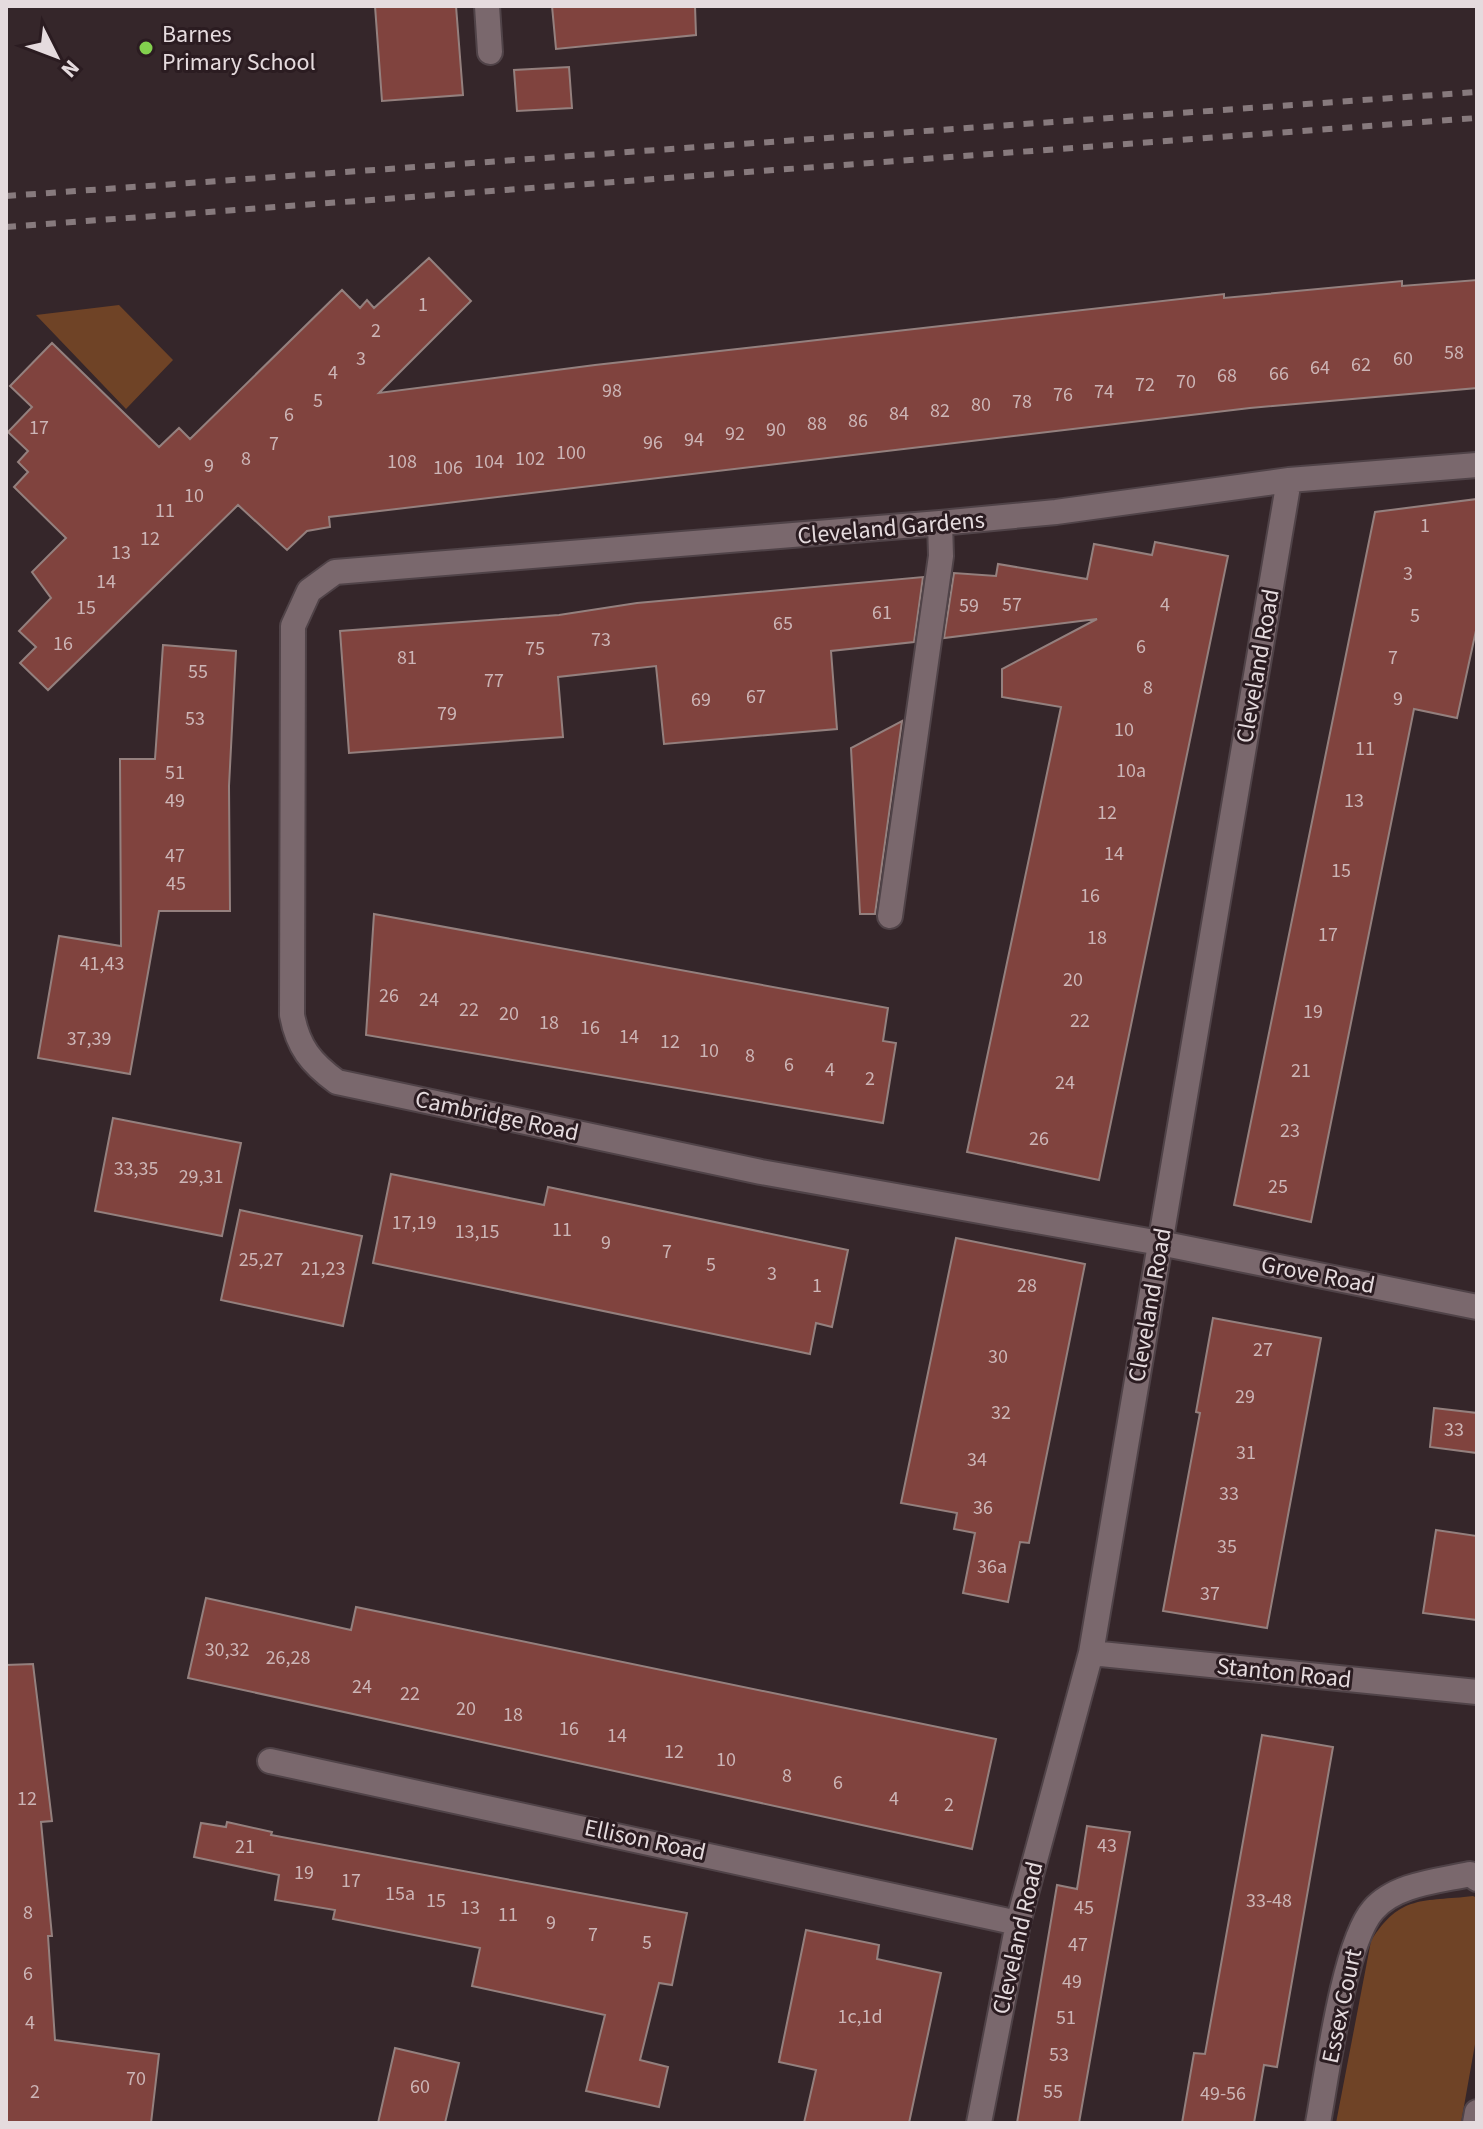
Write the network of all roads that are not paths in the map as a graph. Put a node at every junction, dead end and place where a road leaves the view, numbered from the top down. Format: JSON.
{"nodes":[{"id":1,"x":487,"y":6,"type":"edge"},
{"id":2,"x":490,"y":52,"type":"dead end"},
{"id":3,"x":1477,"y":465,"type":"edge"},
{"id":4,"x":1289,"y":480,"type":"junction"},
{"id":5,"x":940,"y":523,"type":"junction"},
{"id":6,"x":309,"y":591,"type":"joint"},
{"id":7,"x":890,"y":916,"type":"dead end"},
{"id":8,"x":1160,"y":1243,"type":"junction"},
{"id":9,"x":1477,"y":1307,"type":"edge"},
{"id":10,"x":1091,"y":1653,"type":"junction"},
{"id":11,"x":1477,"y":1692,"type":"edge"},
{"id":12,"x":270,"y":1761,"type":"dead end"},
{"id":13,"x":1477,"y":1879,"type":"edge"},
{"id":14,"x":1018,"y":1923,"type":"junction"},
{"id":15,"x":1477,"y":2112,"type":"edge"},
{"id":16,"x":979,"y":2123,"type":"edge"},
{"id":17,"x":1318,"y":2123,"type":"edge"},
{"id":18,"x":1475,"y":2123,"type":"edge"}],
"edges":[{"from":1,"to":2,"type":"street"},
{"from":3,"to":4,"type":"street","name":"Cleveland Gardens"},
{"from":4,"to":5,"type":"street","name":"Cleveland Gardens"},
{"from":4,"to":8,"type":"street","name":"Cleveland Road"},
{"from":5,"to":6,"type":"street","name":"Cleveland Gardens"},
{"from":5,"to":7,"type":"street"},
{"from":6,"to":8,"type":"street","name":"Cambridge Road"},
{"from":8,"to":9,"type":"street","name":"Grove Road"},
{"from":8,"to":10,"type":"street","name":"Cleveland Road"},
{"from":10,"to":11,"type":"street","name":"Stanton Road"},
{"from":10,"to":14,"type":"street","name":"Cleveland Road"},
{"from":12,"to":14,"type":"street","name":"Ellison Road"},
{"from":13,"to":17,"type":"street","name":"Essex Court"},
{"from":14,"to":16,"type":"street","name":"Cleveland Road"},
{"from":15,"to":18,"type":"street"}]}
